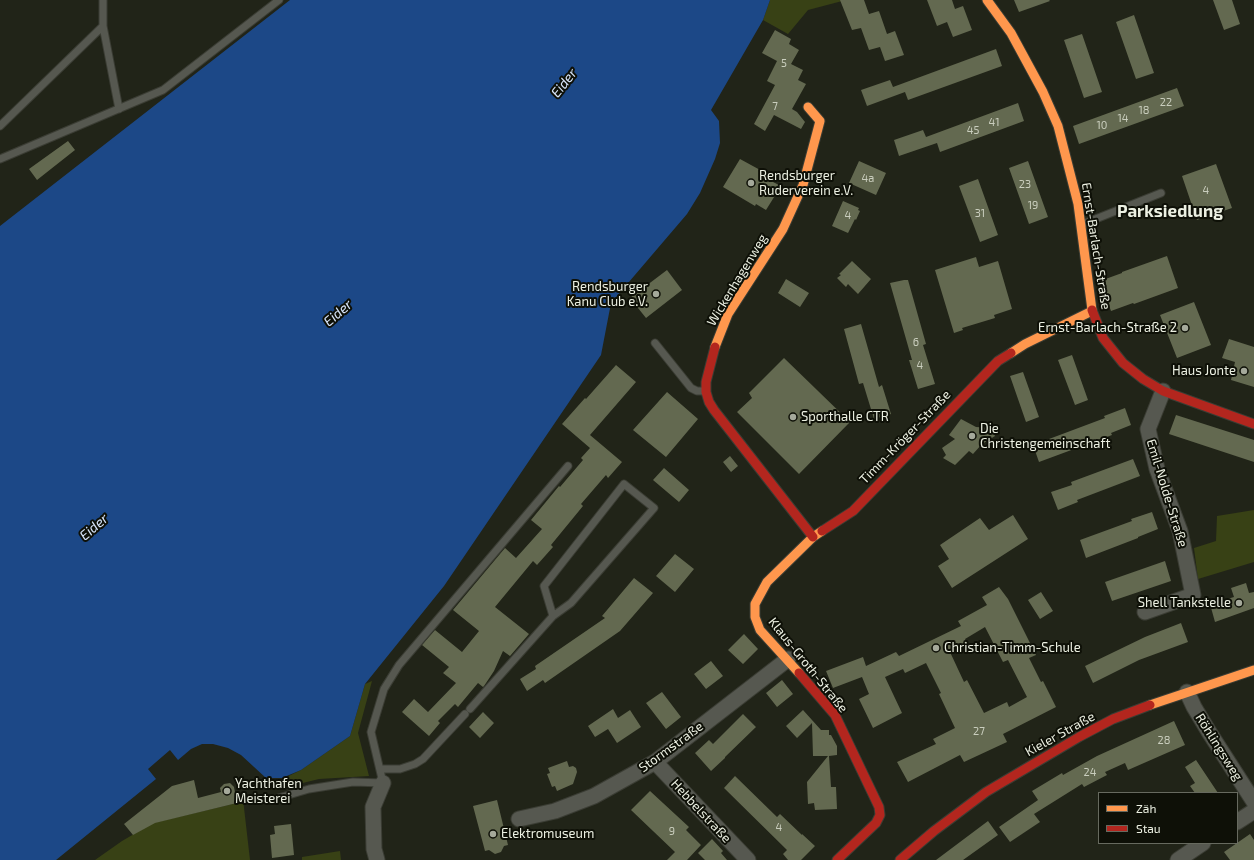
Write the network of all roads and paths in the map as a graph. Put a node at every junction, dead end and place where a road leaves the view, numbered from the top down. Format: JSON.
{"nodes":[{"id":1,"x":103,"y":0,"type":"edge"},
{"id":2,"x":279,"y":0,"type":"edge"},
{"id":3,"x":987,"y":0,"type":"edge"},
{"id":4,"x":103,"y":26,"type":"junction"},
{"id":5,"x":808,"y":107,"type":"dead end"},
{"id":6,"x":119,"y":109,"type":"junction"},
{"id":7,"x":0,"y":126,"type":"edge"},
{"id":8,"x":0,"y":159,"type":"edge"},
{"id":9,"x":1161,"y":193,"type":"dead end"},
{"id":10,"x":1081,"y":225,"type":"junction"},
{"id":11,"x":1092,"y":311,"type":"junction"},
{"id":12,"x":655,"y":343,"type":"dead end"},
{"id":13,"x":706,"y":392,"type":"junction"},
{"id":14,"x":1163,"y":392,"type":"junction"},
{"id":15,"x":1254,"y":424,"type":"edge"},
{"id":16,"x":568,"y":466,"type":"dead end"},
{"id":17,"x":813,"y":537,"type":"junction"},
{"id":18,"x":754,"y":604,"type":"joint"},
{"id":19,"x":1145,"y":612,"type":"dead end"},
{"id":20,"x":553,"y":616,"type":"junction"},
{"id":21,"x":788,"y":659,"type":"junction"},
{"id":22,"x":1254,"y":670,"type":"edge"},
{"id":23,"x":1187,"y":692,"type":"junction"},
{"id":24,"x":655,"y":762,"type":"junction"},
{"id":25,"x":382,"y":776,"type":"junction"},
{"id":26,"x":275,"y":799,"type":"dead end"},
{"id":27,"x":1254,"y":802,"type":"edge"},
{"id":28,"x":1254,"y":811,"type":"edge"},
{"id":29,"x":519,"y":819,"type":"dead end"},
{"id":30,"x":1238,"y":821,"type":"edge"},
{"id":31,"x":1202,"y":844,"type":"edge"},
{"id":32,"x":904,"y":859,"type":"edge"},
{"id":33,"x":377,"y":860,"type":"edge"},
{"id":34,"x":748,"y":860,"type":"edge"},
{"id":35,"x":837,"y":860,"type":"edge"},
{"id":36,"x":1178,"y":860,"type":"edge"}],
"edges":[{"from":1,"to":4,"type":"lane"},
{"from":2,"to":6,"type":"lane"},
{"from":3,"to":10,"type":"street","name":"Ernst-Barlach-Straße"},
{"from":4,"to":6,"type":"lane"},
{"from":4,"to":7,"type":"lane"},
{"from":5,"to":13,"type":"street","name":"Wickenhagenweg"},
{"from":6,"to":8,"type":"lane"},
{"from":9,"to":10,"type":"lane"},
{"from":10,"to":11,"type":"street","name":"Ernst-Barlach-Straße"},
{"from":11,"to":14,"type":"street","name":"Ernst-Barlach-Straße"},
{"from":11,"to":17,"type":"street","name":"Timm-Kröger-Straße"},
{"from":12,"to":13,"type":"lane"},
{"from":13,"to":17,"type":"street"},
{"from":14,"to":15,"type":"street","name":"Ernst-Barlach-Straße"},
{"from":14,"to":19,"type":"street","name":"Emil-Nolde-Straße"},
{"from":16,"to":25,"type":"lane"},
{"from":17,"to":18,"type":"street","name":"Timm-Kröger-Straße"},
{"from":18,"to":21,"type":"street","name":"Klaus-Groth-Straße"},
{"from":20,"to":20,"type":"lane"},
{"from":20,"to":25,"type":"lane"},
{"from":21,"to":24,"type":"street","name":"Stormstraße"},
{"from":21,"to":35,"type":"street","name":"Klaus-Groth-Straße"},
{"from":22,"to":23,"type":"street","name":"Kieler Straße"},
{"from":23,"to":27,"type":"street","name":"Röhlingsweg"},
{"from":23,"to":32,"type":"street","name":"Kieler Straße"},
{"from":24,"to":29,"type":"street","name":"Stormstraße"},
{"from":24,"to":34,"type":"street","name":"Hebbelstraße"},
{"from":25,"to":26,"type":"lane"},
{"from":25,"to":33,"type":"street"},
{"from":28,"to":30,"type":"street"},
{"from":31,"to":36,"type":"street"}]}
